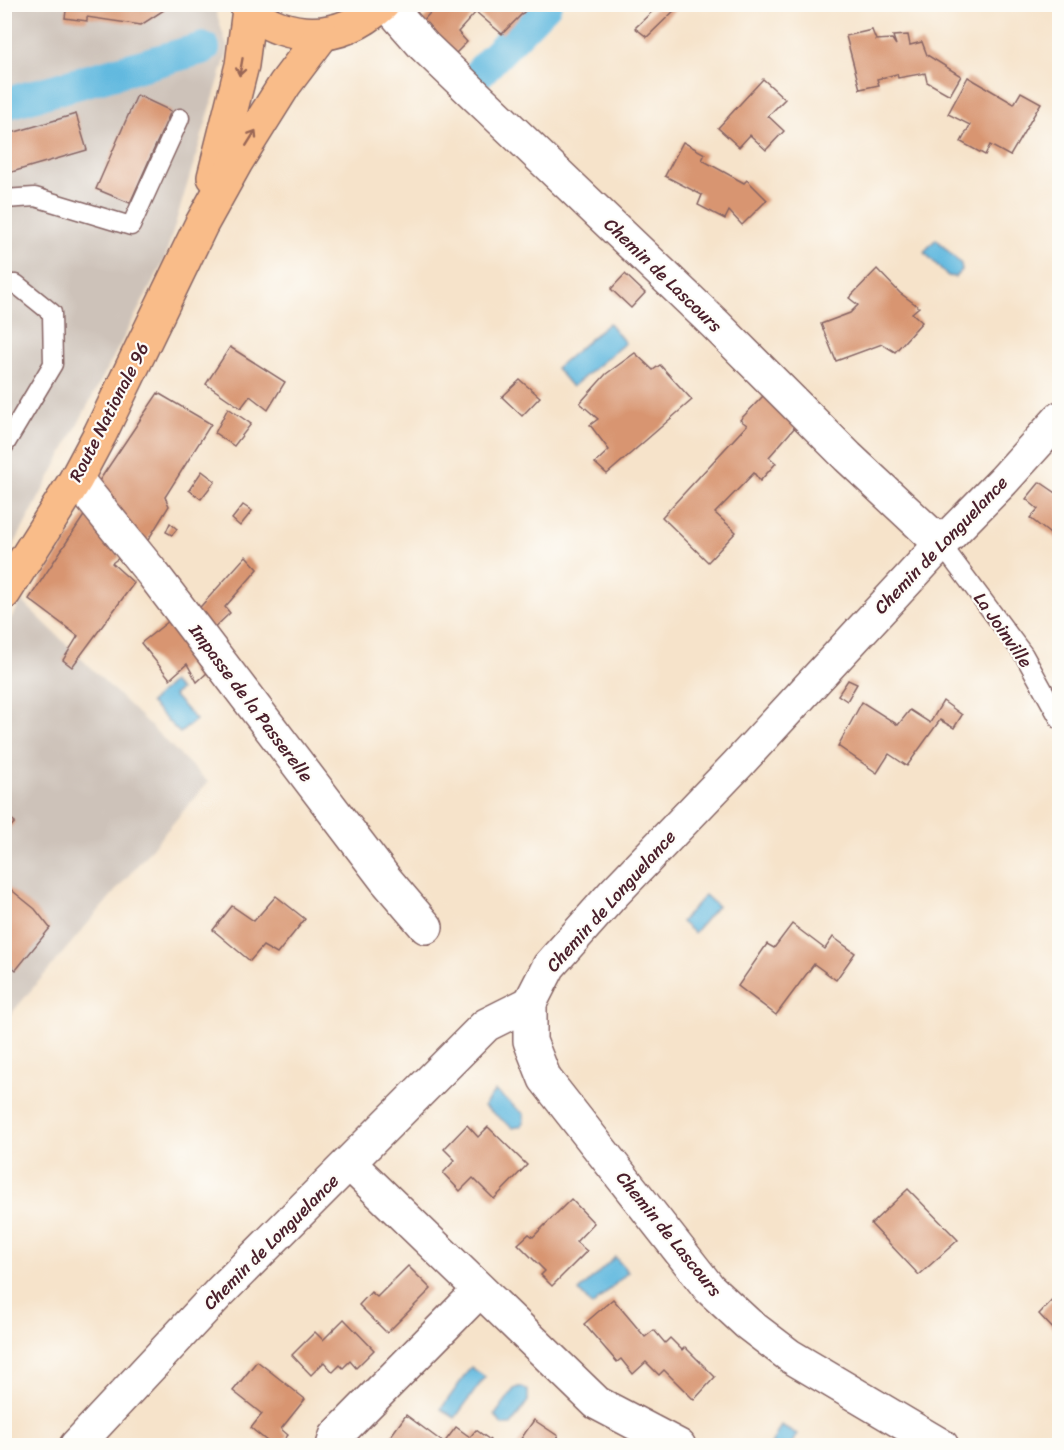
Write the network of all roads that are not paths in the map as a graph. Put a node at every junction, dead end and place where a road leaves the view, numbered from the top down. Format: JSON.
{"nodes":[{"id":1,"x":385,"y":4,"type":"edge"},
{"id":2,"x":247,"y":7,"type":"edge"},
{"id":3,"x":322,"y":35,"type":"junction"},
{"id":4,"x":180,"y":118,"type":"dead end"},
{"id":5,"x":4,"y":199,"type":"edge"},
{"id":6,"x":201,"y":225,"type":"junction"},
{"id":7,"x":4,"y":284,"type":"edge"},
{"id":8,"x":1059,"y":418,"type":"edge"},
{"id":9,"x":4,"y":446,"type":"edge"},
{"id":10,"x":76,"y":479,"type":"junction"},
{"id":11,"x":941,"y":544,"type":"junction"},
{"id":12,"x":4,"y":593,"type":"edge"},
{"id":13,"x":1059,"y":720,"type":"edge"},
{"id":14,"x":426,"y":927,"type":"dead end"},
{"id":15,"x":531,"y":1003,"type":"junction"},
{"id":16,"x":349,"y":1163,"type":"junction"},
{"id":17,"x":479,"y":1291,"type":"junction"},
{"id":18,"x":76,"y":1446,"type":"edge"},
{"id":19,"x":333,"y":1446,"type":"edge"},
{"id":20,"x":679,"y":1446,"type":"edge"},
{"id":21,"x":942,"y":1446,"type":"edge"}],
"edges":[{"from":1,"to":3,"type":"main road"},
{"from":1,"to":11,"type":"street","name":"Chemin de Lascours"},
{"from":2,"to":3,"type":"main road"},
{"from":2,"to":6,"type":"main road","one_way":true},
{"from":6,"to":3,"type":"main road","one_way":true},
{"from":4,"to":5,"type":"lane"},
{"from":6,"to":10,"type":"main road","name":"Route Nationale 96"},
{"from":7,"to":9,"type":"lane"},
{"from":8,"to":11,"type":"street","name":"Chemin de Longuelance"},
{"from":10,"to":12,"type":"main road","name":"Route Nationale 96"},
{"from":10,"to":14,"type":"street","name":"Impasse de la Passerelle"},
{"from":11,"to":13,"type":"lane","name":"La Joinville"},
{"from":11,"to":15,"type":"street","name":"Chemin de Longuelance"},
{"from":15,"to":16,"type":"street","name":"Chemin de Longuelance"},
{"from":15,"to":21,"type":"street","name":"Chemin de Lascours"},
{"from":16,"to":17,"type":"street"},
{"from":16,"to":18,"type":"street","name":"Chemin de Longuelance"},
{"from":17,"to":19,"type":"street"},
{"from":17,"to":20,"type":"street"}]}
